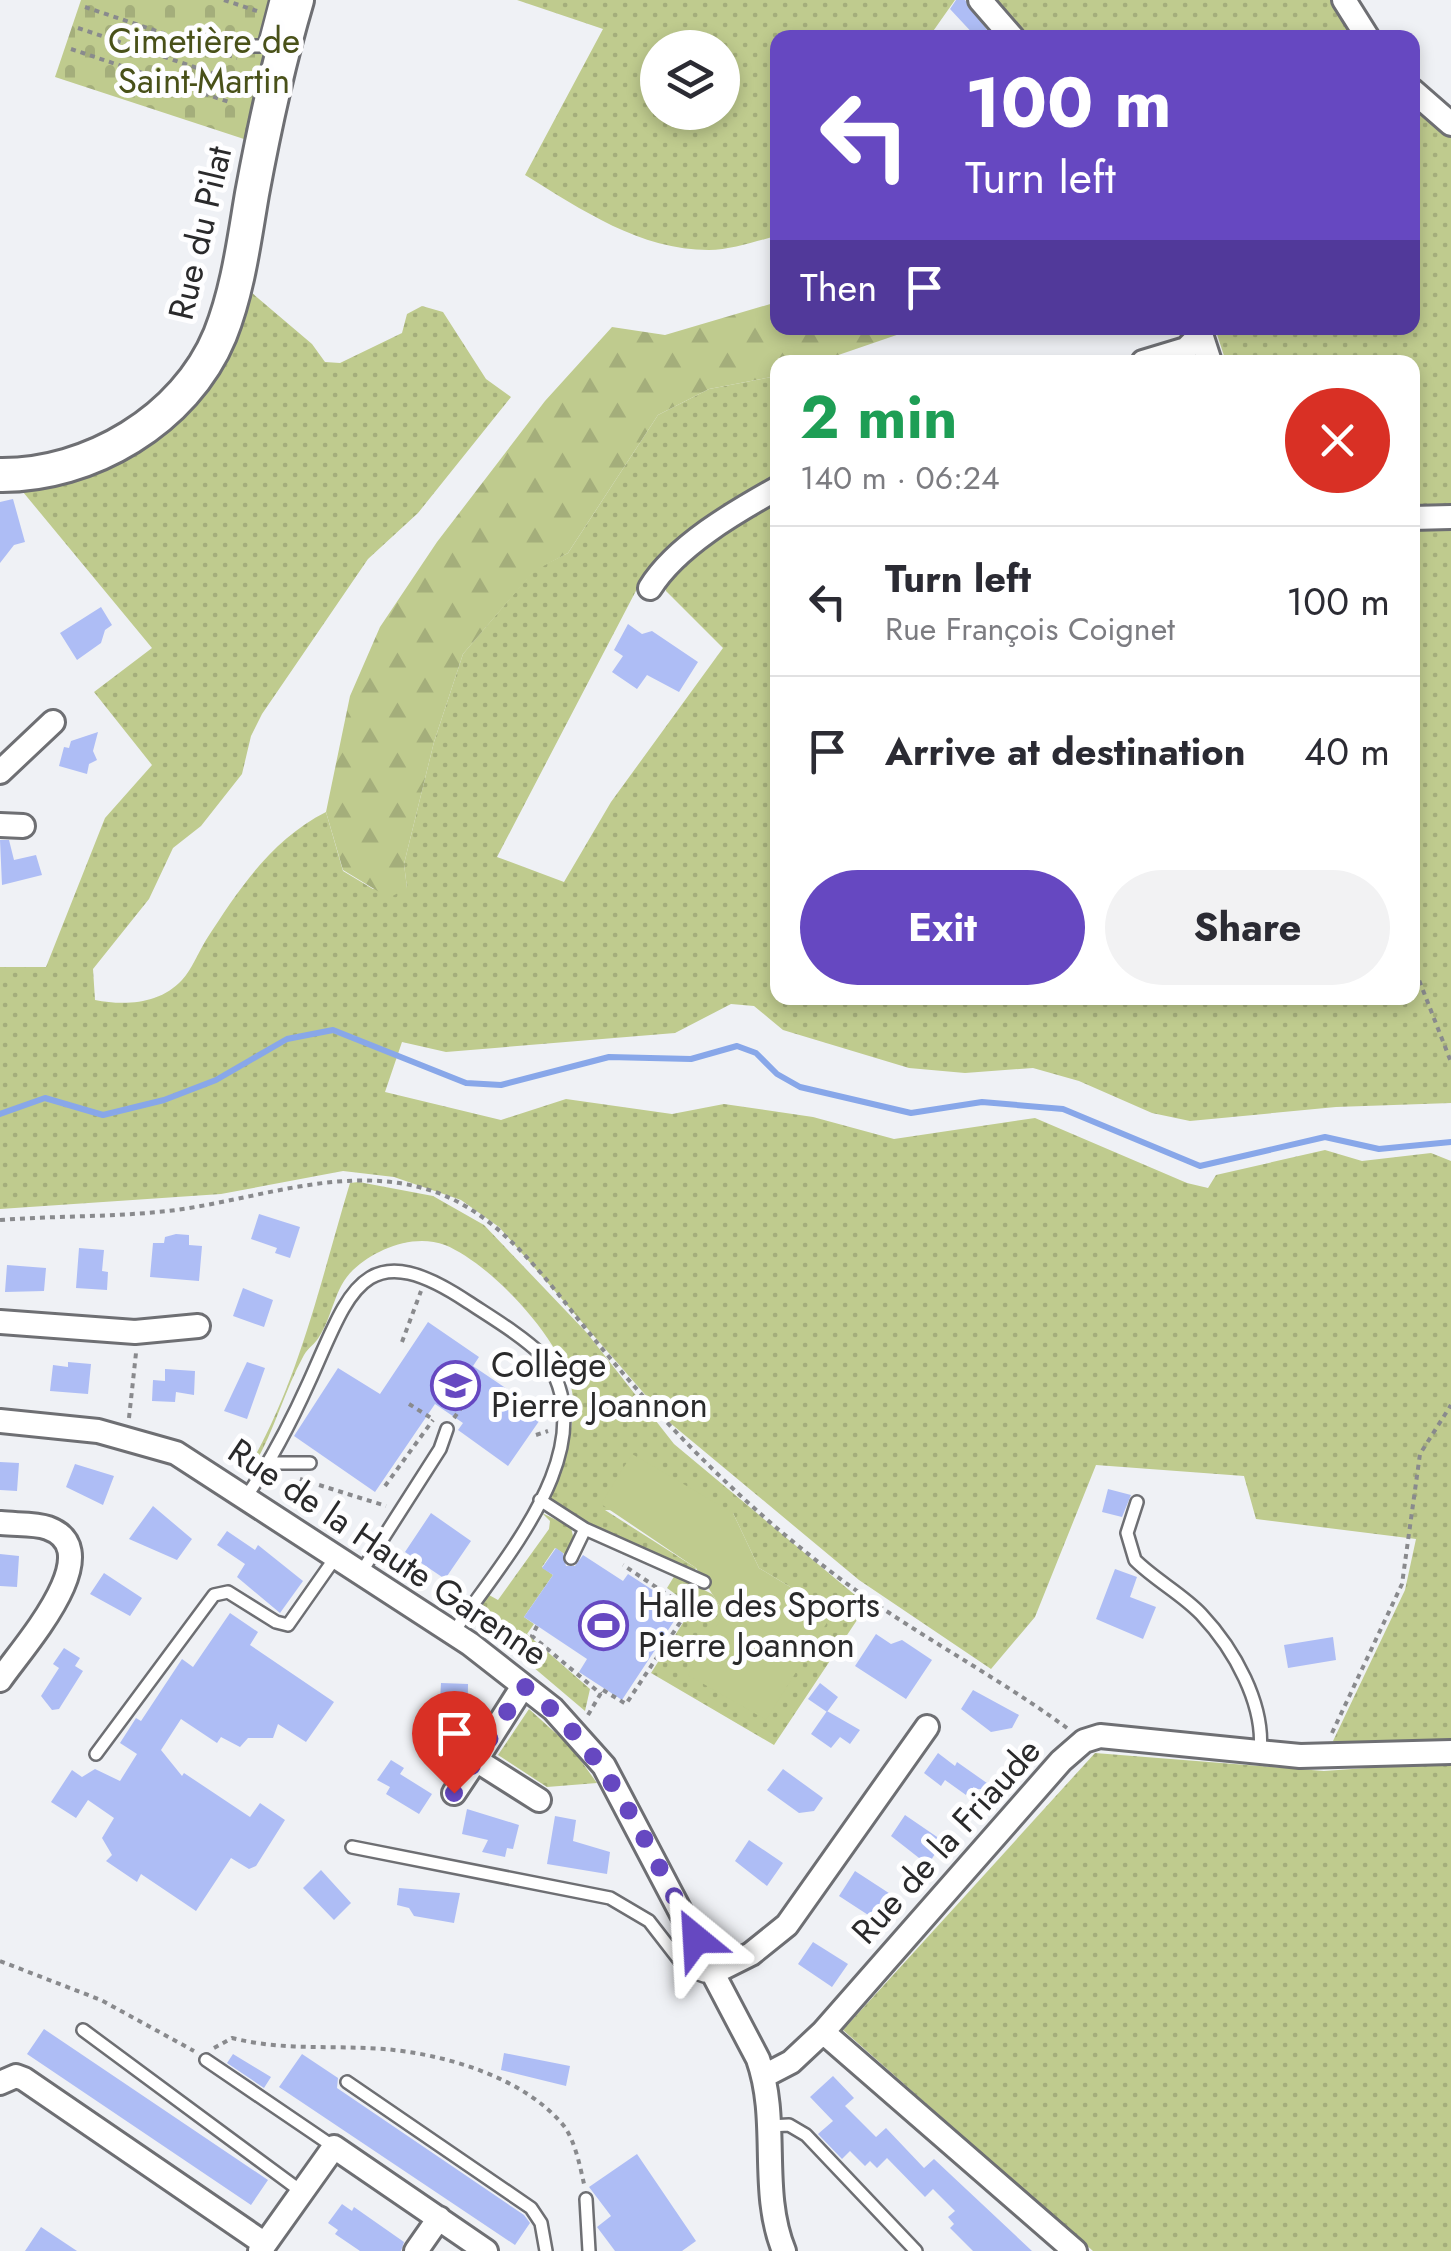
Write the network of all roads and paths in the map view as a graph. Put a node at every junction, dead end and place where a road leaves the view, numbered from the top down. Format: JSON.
{"nodes":[{"id":1,"x":224,"y":0,"type":"edge"},
{"id":2,"x":276,"y":0,"type":"edge"},
{"id":3,"x":297,"y":0,"type":"edge"},
{"id":4,"x":980,"y":0,"type":"edge"},
{"id":5,"x":1344,"y":0,"type":"edge"},
{"id":6,"x":85,"y":7,"type":"dead end"},
{"id":7,"x":258,"y":12,"type":"dead end"},
{"id":8,"x":78,"y":28,"type":"dead end"},
{"id":9,"x":1006,"y":30,"type":"edge"},
{"id":10,"x":1363,"y":30,"type":"edge"},
{"id":11,"x":248,"y":46,"type":"dead end"},
{"id":12,"x":71,"y":49,"type":"dead end"},
{"id":13,"x":243,"y":60,"type":"dead end"},
{"id":14,"x":236,"y":81,"type":"dead end"},
{"id":15,"x":1420,"y":97,"type":"edge"},
{"id":16,"x":230,"y":102,"type":"dead end"},
{"id":17,"x":1451,"y":124,"type":"edge"},
{"id":18,"x":1197,"y":335,"type":"edge"},
{"id":19,"x":1168,"y":355,"type":"edge"},
{"id":20,"x":0,"y":475,"type":"edge"},
{"id":21,"x":770,"y":493,"type":"edge"},
{"id":22,"x":1451,"y":517,"type":"edge"},
{"id":23,"x":1420,"y":518,"type":"edge"},
{"id":24,"x":650,"y":588,"type":"dead end"},
{"id":25,"x":53,"y":722,"type":"dead end"},
{"id":26,"x":0,"y":772,"type":"edge"},
{"id":27,"x":1420,"y":983,"type":"edge"},
{"id":28,"x":1451,"y":1062,"type":"edge"},
{"id":29,"x":425,"y":1276,"type":"junction"},
{"id":30,"x":0,"y":1322,"type":"edge"},
{"id":31,"x":198,"y":1326,"type":"dead end"},
{"id":32,"x":138,"y":1332,"type":"junction"},
{"id":33,"x":402,"y":1342,"type":"dead end"},
{"id":34,"x":468,"y":1398,"type":"dead end"},
{"id":35,"x":410,"y":1404,"type":"dead end"},
{"id":36,"x":1451,"y":1405,"type":"edge"},
{"id":37,"x":460,"y":1410,"type":"dead end"},
{"id":38,"x":431,"y":1418,"type":"junction"},
{"id":39,"x":0,"y":1421,"type":"edge"},
{"id":40,"x":447,"y":1429,"type":"joint"},
{"id":41,"x":127,"y":1437,"type":"junction"},
{"id":42,"x":310,"y":1463,"type":"dead end"},
{"id":43,"x":267,"y":1464,"type":"junction"},
{"id":44,"x":286,"y":1466,"type":"junction"},
{"id":45,"x":385,"y":1486,"type":"dead end"},
{"id":46,"x":246,"y":1496,"type":"junction"},
{"id":47,"x":540,"y":1500,"type":"junction"},
{"id":48,"x":1136,"y":1502,"type":"dead end"},
{"id":49,"x":402,"y":1507,"type":"junction"},
{"id":50,"x":0,"y":1524,"type":"edge"},
{"id":51,"x":585,"y":1528,"type":"junction"},
{"id":52,"x":335,"y":1558,"type":"junction"},
{"id":53,"x":571,"y":1558,"type":"dead end"},
{"id":54,"x":621,"y":1563,"type":"dead end"},
{"id":55,"x":362,"y":1571,"type":"junction"},
{"id":56,"x":704,"y":1582,"type":"dead end"},
{"id":57,"x":537,"y":1626,"type":"dead end"},
{"id":58,"x":453,"y":1633,"type":"junction"},
{"id":59,"x":0,"y":1680,"type":"edge"},
{"id":60,"x":524,"y":1686,"type":"junction"},
{"id":61,"x":603,"y":1691,"type":"junction"},
{"id":62,"x":588,"y":1715,"type":"dead end"},
{"id":63,"x":928,"y":1726,"type":"dead end"},
{"id":64,"x":1260,"y":1752,"type":"junction"},
{"id":65,"x":1451,"y":1752,"type":"edge"},
{"id":66,"x":96,"y":1754,"type":"dead end"},
{"id":67,"x":1328,"y":1757,"type":"junction"},
{"id":68,"x":476,"y":1760,"type":"junction"},
{"id":69,"x":454,"y":1793,"type":"dead end"},
{"id":70,"x":538,"y":1800,"type":"dead end"},
{"id":71,"x":352,"y":1847,"type":"dead end"},
{"id":72,"x":0,"y":1961,"type":"edge"},
{"id":73,"x":713,"y":1973,"type":"junction"},
{"id":74,"x":83,"y":2030,"type":"dead end"},
{"id":75,"x":823,"y":2032,"type":"junction"},
{"id":76,"x":206,"y":2060,"type":"junction"},
{"id":77,"x":764,"y":2076,"type":"junction"},
{"id":78,"x":346,"y":2082,"type":"dead end"},
{"id":79,"x":0,"y":2083,"type":"edge"},
{"id":80,"x":770,"y":2126,"type":"junction"},
{"id":81,"x":334,"y":2147,"type":"junction"},
{"id":82,"x":302,"y":2192,"type":"junction"},
{"id":83,"x":586,"y":2199,"type":"joint"},
{"id":84,"x":438,"y":2218,"type":"junction"},
{"id":85,"x":263,"y":2247,"type":"edge"},
{"id":86,"x":416,"y":2251,"type":"edge"},
{"id":87,"x":486,"y":2251,"type":"edge"},
{"id":88,"x":546,"y":2251,"type":"edge"},
{"id":89,"x":589,"y":2251,"type":"edge"},
{"id":90,"x":784,"y":2251,"type":"edge"},
{"id":91,"x":916,"y":2251,"type":"edge"},
{"id":92,"x":1075,"y":2251,"type":"edge"}],
"edges":[{"from":1,"to":7,"type":"path"},
{"from":2,"to":11,"type":"lane"},
{"from":3,"to":20,"type":"main road","name":"Rue du Pilat"},
{"from":4,"to":9,"type":"street"},
{"from":5,"to":10,"type":"street"},
{"from":6,"to":13,"type":"path"},
{"from":8,"to":14,"type":"path"},
{"from":12,"to":16,"type":"path"},
{"from":15,"to":17,"type":"street"},
{"from":18,"to":19,"type":"street"},
{"from":21,"to":24,"type":"street"},
{"from":22,"to":23,"type":"street"},
{"from":25,"to":26,"type":"street"},
{"from":27,"to":28,"type":"path"},
{"from":29,"to":33,"type":"path"},
{"from":29,"to":43,"type":"lane"},
{"from":29,"to":47,"type":"lane"},
{"from":30,"to":32,"type":"street"},
{"from":31,"to":32,"type":"street"},
{"from":32,"to":41,"type":"path"},
{"from":34,"to":37,"type":"path"},
{"from":35,"to":38,"type":"path"},
{"from":36,"to":67,"type":"path"},
{"from":38,"to":40,"type":"path"},
{"from":38,"to":45,"type":"path"},
{"from":39,"to":41,"type":"street","name":"Rue de la Haute Garenne"},
{"from":40,"to":49,"type":"lane"},
{"from":41,"to":46,"type":"street","name":"Rue de la Haute Garenne"},
{"from":42,"to":44,"type":"lane"},
{"from":43,"to":44,"type":"lane"},
{"from":43,"to":46,"type":"lane"},
{"from":44,"to":49,"type":"path"},
{"from":46,"to":52,"type":"street","name":"Rue de la Haute Garenne"},
{"from":47,"to":51,"type":"lane"},
{"from":47,"to":58,"type":"lane"},
{"from":48,"to":64,"type":"lane"},
{"from":49,"to":55,"type":"lane"},
{"from":50,"to":59,"type":"street"},
{"from":51,"to":53,"type":"lane"},
{"from":51,"to":56,"type":"lane"},
{"from":52,"to":55,"type":"street","name":"Rue de la Haute Garenne"},
{"from":52,"to":66,"type":"lane"},
{"from":54,"to":61,"type":"path"},
{"from":55,"to":58,"type":"street","name":"Rue de la Haute Garenne"},
{"from":57,"to":61,"type":"path"},
{"from":58,"to":60,"type":"street","name":"Rue de la Haute Garenne"},
{"from":60,"to":68,"type":"street"},
{"from":60,"to":73,"type":"street","name":"Rue de la Haute Garenne"},
{"from":61,"to":62,"type":"path"},
{"from":63,"to":73,"type":"street"},
{"from":64,"to":67,"type":"street","name":"Rue de la Friaude"},
{"from":64,"to":75,"type":"street","name":"Rue de la Friaude"},
{"from":65,"to":67,"type":"street","name":"Rue de la Friaude"},
{"from":68,"to":69,"type":"street"},
{"from":68,"to":70,"type":"street"},
{"from":71,"to":73,"type":"lane"},
{"from":72,"to":76,"type":"path"},
{"from":73,"to":77,"type":"street","name":"Rue de la Haute Garenne"},
{"from":74,"to":82,"type":"lane"},
{"from":75,"to":77,"type":"street","name":"Rue de la Friaude"},
{"from":75,"to":92,"type":"street"},
{"from":76,"to":81,"type":"lane"},
{"from":76,"to":83,"type":"path"},
{"from":77,"to":80,"type":"street"},
{"from":78,"to":88,"type":"lane"},
{"from":79,"to":85,"type":"street"},
{"from":80,"to":90,"type":"street"},
{"from":80,"to":91,"type":"lane"},
{"from":81,"to":82,"type":"street"},
{"from":81,"to":84,"type":"street"},
{"from":82,"to":85,"type":"street"},
{"from":83,"to":89,"type":"lane"},
{"from":84,"to":86,"type":"street"},
{"from":84,"to":87,"type":"street"}]}
